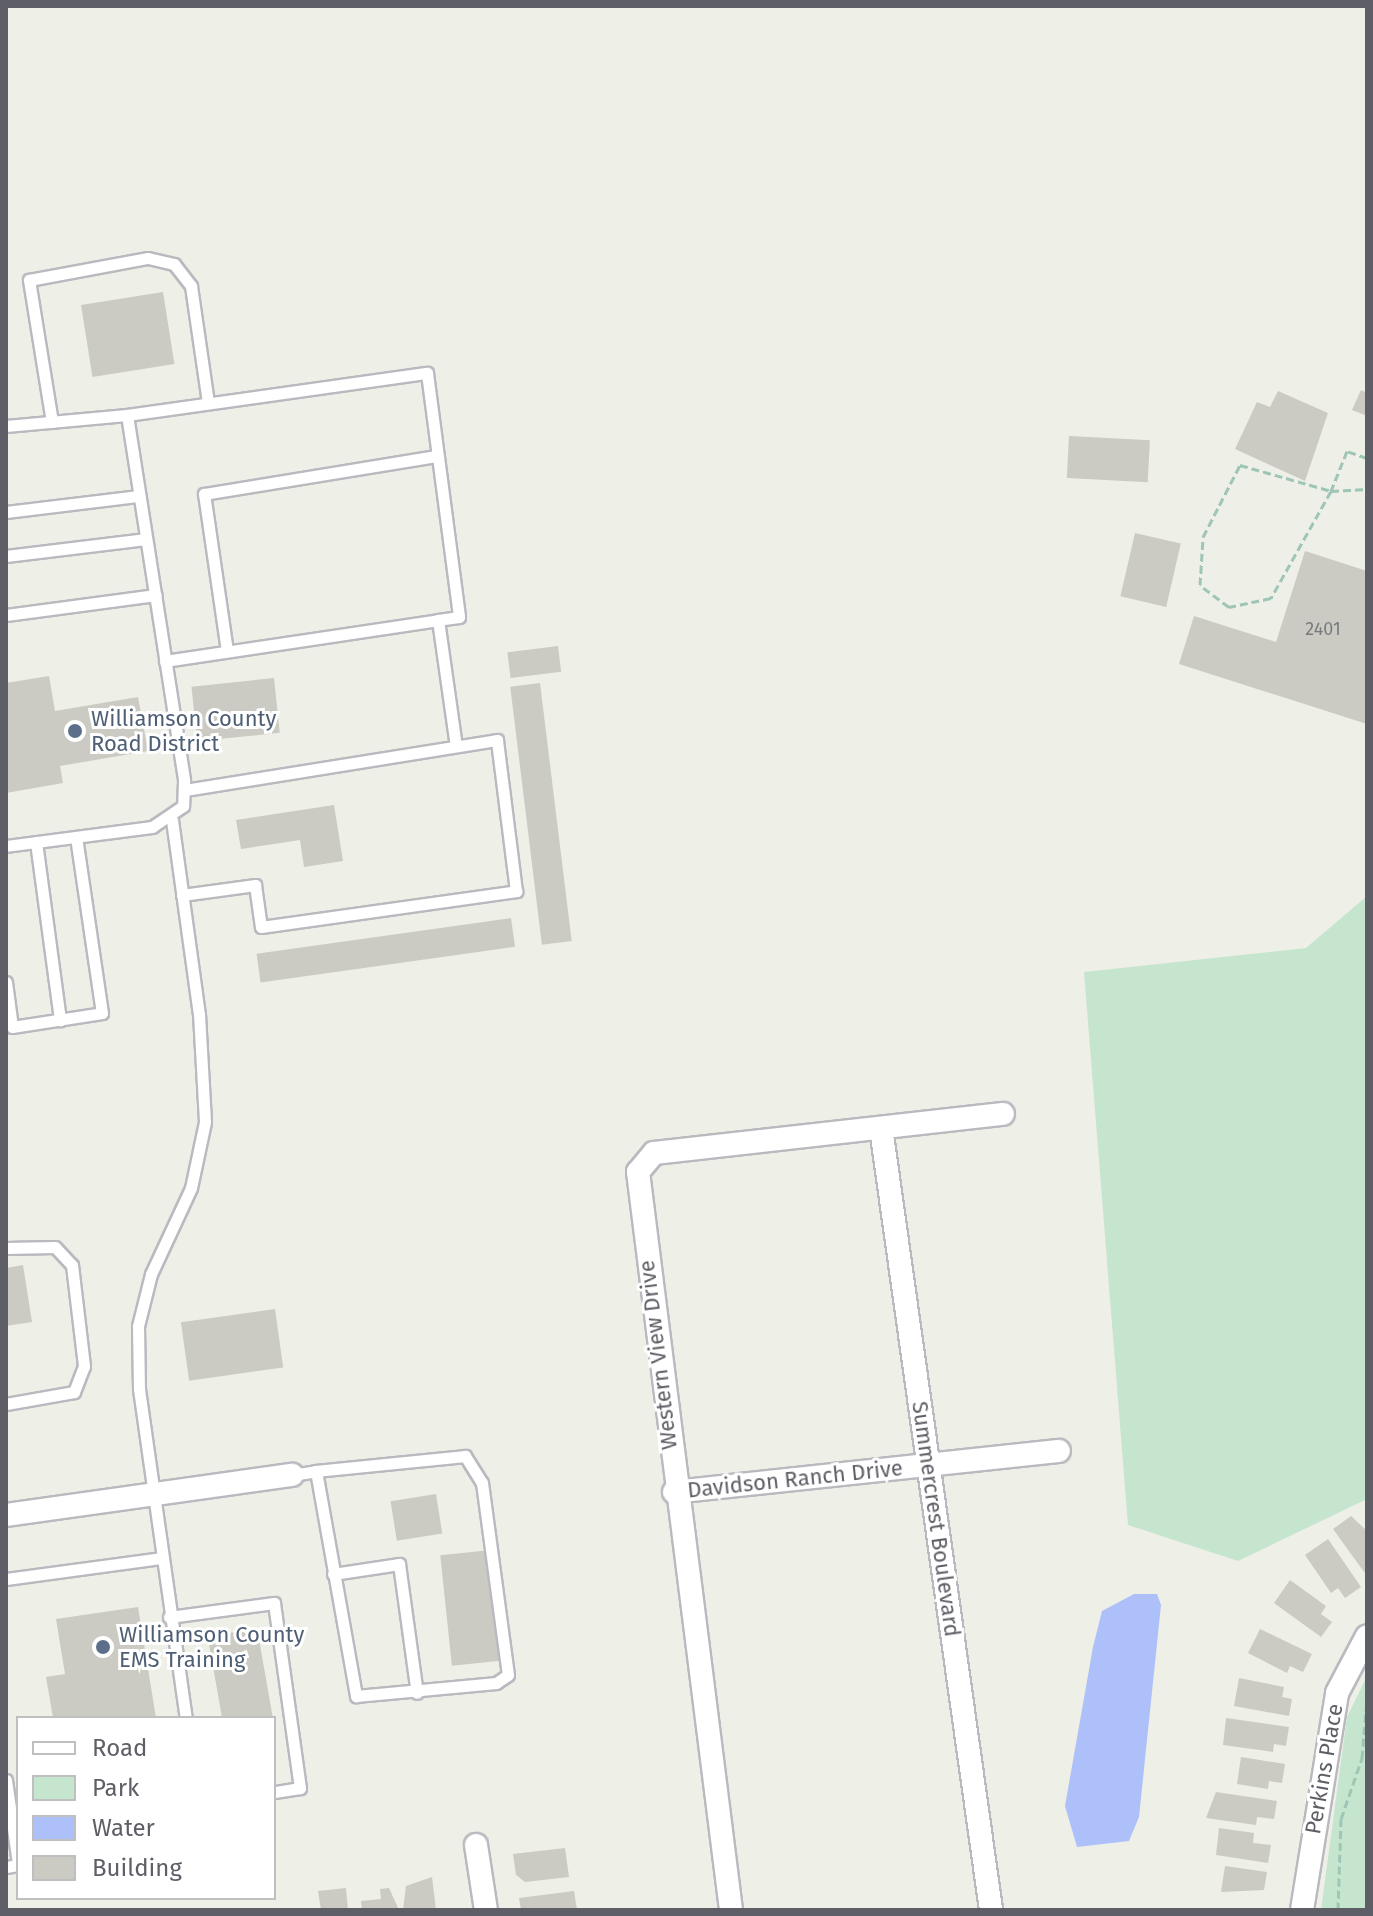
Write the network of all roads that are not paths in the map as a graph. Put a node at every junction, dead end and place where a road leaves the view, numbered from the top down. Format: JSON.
{"nodes":[{"id":1,"x":208,"y":403,"type":"junction"},
{"id":2,"x":127,"y":415,"type":"junction"},
{"id":3,"x":52,"y":422,"type":"junction"},
{"id":4,"x":6,"y":426,"type":"edge"},
{"id":5,"x":437,"y":456,"type":"junction"},
{"id":6,"x":139,"y":496,"type":"junction"},
{"id":7,"x":6,"y":512,"type":"edge"},
{"id":8,"x":146,"y":539,"type":"junction"},
{"id":9,"x":6,"y":556,"type":"edge"},
{"id":10,"x":156,"y":595,"type":"junction"},
{"id":11,"x":6,"y":615,"type":"edge"},
{"id":12,"x":438,"y":620,"type":"junction"},
{"id":13,"x":227,"y":651,"type":"junction"},
{"id":14,"x":165,"y":661,"type":"junction"},
{"id":15,"x":456,"y":746,"type":"junction"},
{"id":16,"x":184,"y":790,"type":"junction"},
{"id":17,"x":172,"y":820,"type":"junction"},
{"id":18,"x":76,"y":837,"type":"junction"},
{"id":19,"x":36,"y":842,"type":"junction"},
{"id":20,"x":6,"y":846,"type":"edge"},
{"id":21,"x":182,"y":895,"type":"junction"},
{"id":22,"x":6,"y":982,"type":"edge"},
{"id":23,"x":60,"y":1020,"type":"junction"},
{"id":24,"x":1003,"y":1114,"type":"dead end"},
{"id":25,"x":881,"y":1128,"type":"junction"},
{"id":26,"x":6,"y":1248,"type":"edge"},
{"id":27,"x":6,"y":1404,"type":"edge"},
{"id":28,"x":1059,"y":1451,"type":"dead end"},
{"id":29,"x":929,"y":1464,"type":"junction"},
{"id":30,"x":316,"y":1471,"type":"junction"},
{"id":31,"x":292,"y":1475,"type":"joint"},
{"id":32,"x":674,"y":1492,"type":"junction"},
{"id":33,"x":153,"y":1494,"type":"junction"},
{"id":34,"x":6,"y":1515,"type":"edge"},
{"id":35,"x":161,"y":1558,"type":"junction"},
{"id":36,"x":333,"y":1574,"type":"junction"},
{"id":37,"x":6,"y":1579,"type":"edge"},
{"id":38,"x":169,"y":1617,"type":"junction"},
{"id":39,"x":1367,"y":1636,"type":"edge"},
{"id":40,"x":417,"y":1693,"type":"junction"},
{"id":41,"x":186,"y":1716,"type":"edge"},
{"id":42,"x":6,"y":1780,"type":"edge"},
{"id":43,"x":276,"y":1792,"type":"edge"},
{"id":44,"x":476,"y":1845,"type":"dead end"},
{"id":45,"x":16,"y":1850,"type":"edge"},
{"id":46,"x":486,"y":1910,"type":"edge"},
{"id":47,"x":731,"y":1910,"type":"edge"},
{"id":48,"x":991,"y":1910,"type":"edge"},
{"id":49,"x":1302,"y":1910,"type":"edge"}],
"edges":[{"from":1,"to":2,"type":"lane"},
{"from":1,"to":3,"type":"lane"},
{"from":1,"to":5,"type":"lane"},
{"from":2,"to":3,"type":"lane"},
{"from":2,"to":6,"type":"lane"},
{"from":3,"to":4,"type":"lane"},
{"from":5,"to":12,"type":"lane"},
{"from":5,"to":13,"type":"lane"},
{"from":6,"to":7,"type":"lane"},
{"from":6,"to":8,"type":"lane"},
{"from":8,"to":9,"type":"lane"},
{"from":8,"to":10,"type":"lane"},
{"from":10,"to":11,"type":"lane"},
{"from":10,"to":14,"type":"lane"},
{"from":12,"to":13,"type":"lane"},
{"from":12,"to":15,"type":"lane"},
{"from":13,"to":14,"type":"lane"},
{"from":14,"to":16,"type":"lane"},
{"from":15,"to":16,"type":"lane"},
{"from":15,"to":21,"type":"lane"},
{"from":16,"to":17,"type":"lane"},
{"from":17,"to":18,"type":"lane"},
{"from":17,"to":21,"type":"lane"},
{"from":18,"to":19,"type":"lane"},
{"from":18,"to":23,"type":"lane"},
{"from":19,"to":20,"type":"lane"},
{"from":19,"to":23,"type":"lane"},
{"from":21,"to":33,"type":"lane"},
{"from":22,"to":23,"type":"lane"},
{"from":24,"to":25,"type":"street","name":"Western View Drive"},
{"from":25,"to":29,"type":"street","name":"Summercrest Boulevard"},
{"from":25,"to":32,"type":"street","name":"Western View Drive"},
{"from":26,"to":27,"type":"lane"},
{"from":28,"to":29,"type":"street","name":"Davidson Ranch Drive"},
{"from":29,"to":32,"type":"street","name":"Davidson Ranch Drive"},
{"from":29,"to":48,"type":"street","name":"Summercrest Boulevard"},
{"from":30,"to":31,"type":"lane"},
{"from":30,"to":36,"type":"lane"},
{"from":30,"to":40,"type":"lane"},
{"from":31,"to":33,"type":"street"},
{"from":32,"to":47,"type":"street","name":"Western View Drive"},
{"from":33,"to":34,"type":"street"},
{"from":33,"to":35,"type":"lane"},
{"from":35,"to":37,"type":"lane"},
{"from":35,"to":38,"type":"lane"},
{"from":36,"to":40,"type":"lane"},
{"from":36,"to":40,"type":"lane"},
{"from":38,"to":41,"type":"lane"},
{"from":38,"to":43,"type":"lane"},
{"from":39,"to":49,"type":"street","name":"Perkins Place"},
{"from":42,"to":45,"type":"lane"},
{"from":44,"to":46,"type":"street"}]}
